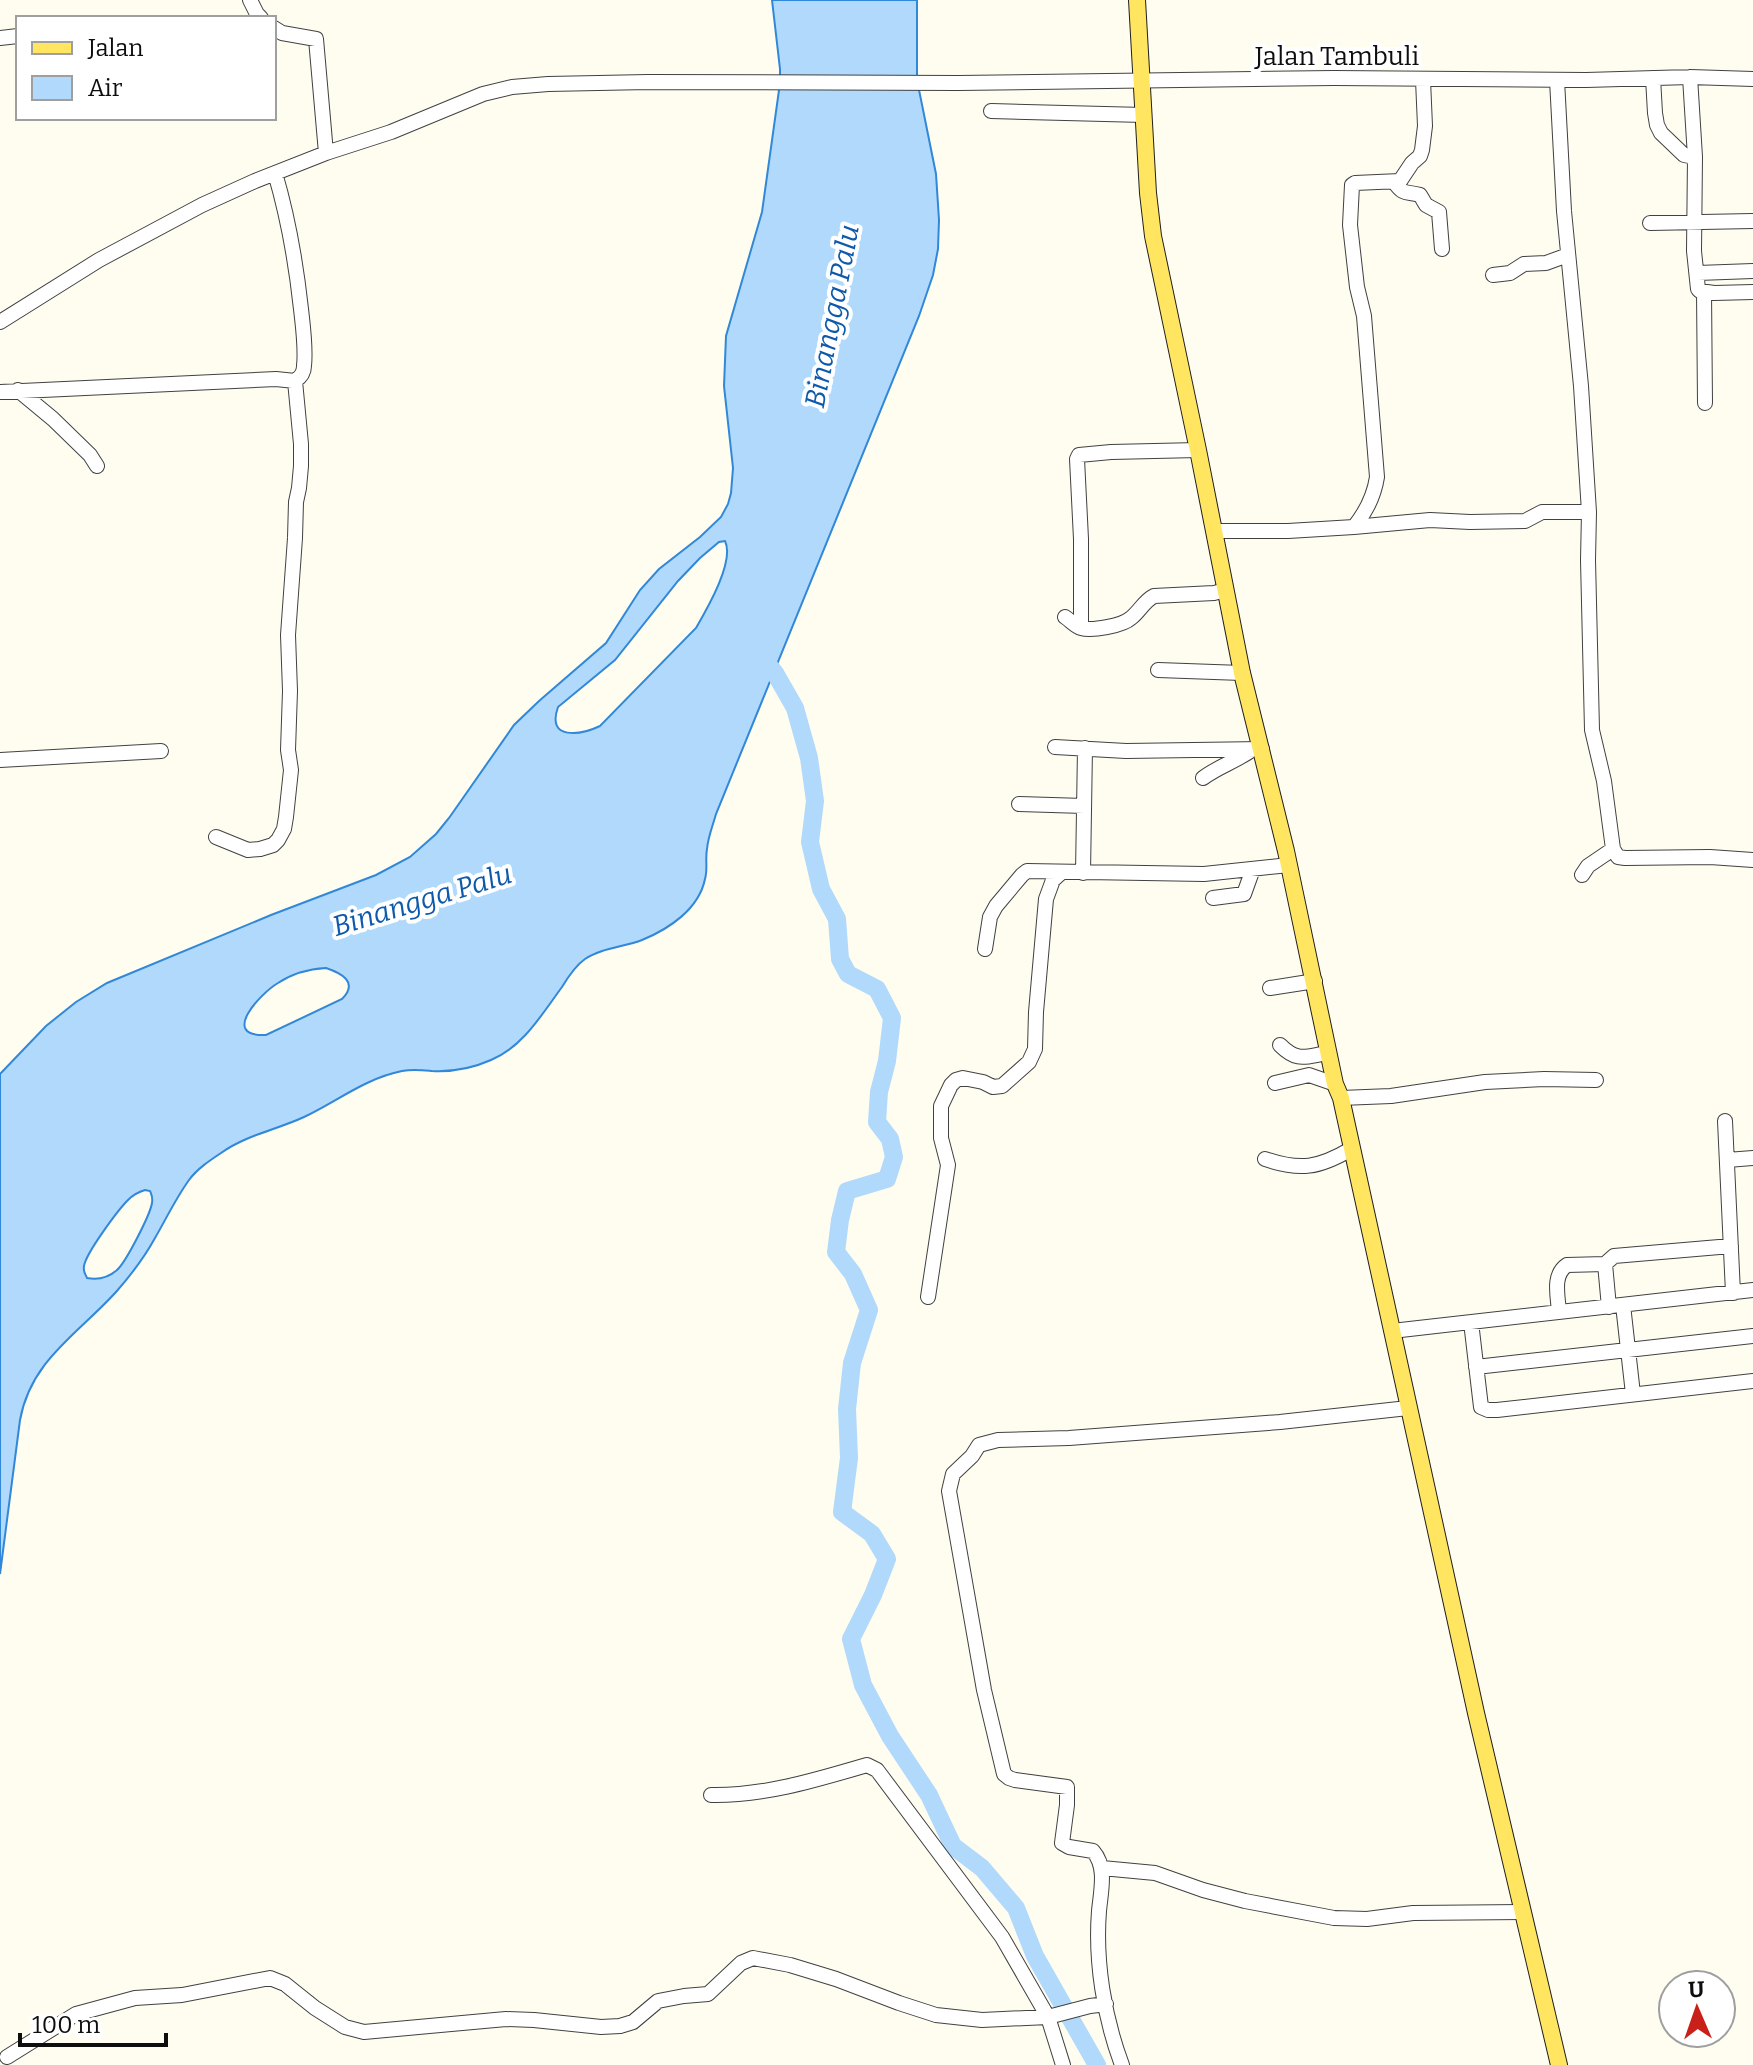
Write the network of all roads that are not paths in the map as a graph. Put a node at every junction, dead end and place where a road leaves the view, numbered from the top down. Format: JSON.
{"nodes":[{"id":1,"x":1137,"y":0,"type":"edge"},
{"id":2,"x":276,"y":29,"type":"edge"},
{"id":3,"x":1690,"y":77,"type":"junction"},
{"id":4,"x":1653,"y":78,"type":"junction"},
{"id":5,"x":1753,"y":79,"type":"edge"},
{"id":6,"x":1423,"y":80,"type":"junction"},
{"id":7,"x":1557,"y":80,"type":"junction"},
{"id":8,"x":1141,"y":81,"type":"junction"},
{"id":9,"x":991,"y":111,"type":"dead end"},
{"id":10,"x":1144,"y":115,"type":"junction"},
{"id":11,"x":326,"y":153,"type":"junction"},
{"id":12,"x":1695,"y":157,"type":"junction"},
{"id":13,"x":275,"y":173,"type":"junction"},
{"id":14,"x":1395,"y":183,"type":"junction"},
{"id":15,"x":1695,"y":221,"type":"junction"},
{"id":16,"x":1753,"y":221,"type":"edge"},
{"id":17,"x":1650,"y":223,"type":"dead end"},
{"id":18,"x":1442,"y":249,"type":"dead end"},
{"id":19,"x":1568,"y":255,"type":"junction"},
{"id":20,"x":1753,"y":271,"type":"edge"},
{"id":21,"x":1698,"y":273,"type":"junction"},
{"id":22,"x":1493,"y":275,"type":"dead end"},
{"id":23,"x":1704,"y":292,"type":"junction"},
{"id":24,"x":1753,"y":292,"type":"edge"},
{"id":25,"x":0,"y":322,"type":"edge"},
{"id":26,"x":295,"y":381,"type":"junction"},
{"id":27,"x":18,"y":390,"type":"junction"},
{"id":28,"x":0,"y":392,"type":"edge"},
{"id":29,"x":1705,"y":403,"type":"dead end"},
{"id":30,"x":1198,"y":450,"type":"junction"},
{"id":31,"x":97,"y":466,"type":"dead end"},
{"id":32,"x":1589,"y":512,"type":"junction"},
{"id":33,"x":1354,"y":527,"type":"junction"},
{"id":34,"x":1214,"y":531,"type":"junction"},
{"id":35,"x":1226,"y":590,"type":"junction"},
{"id":36,"x":1065,"y":617,"type":"dead end"},
{"id":37,"x":1081,"y":628,"type":"junction"},
{"id":38,"x":1158,"y":670,"type":"dead end"},
{"id":39,"x":1242,"y":673,"type":"junction"},
{"id":40,"x":1055,"y":747,"type":"dead end"},
{"id":41,"x":1085,"y":748,"type":"junction"},
{"id":42,"x":1257,"y":749,"type":"junction"},
{"id":43,"x":161,"y":751,"type":"dead end"},
{"id":44,"x":0,"y":760,"type":"edge"},
{"id":45,"x":1203,"y":778,"type":"dead end"},
{"id":46,"x":1019,"y":804,"type":"dead end"},
{"id":47,"x":1084,"y":806,"type":"junction"},
{"id":48,"x":216,"y":837,"type":"dead end"},
{"id":49,"x":1613,"y":849,"type":"junction"},
{"id":50,"x":1753,"y":860,"type":"edge"},
{"id":51,"x":1289,"y":865,"type":"junction"},
{"id":52,"x":1253,"y":869,"type":"junction"},
{"id":53,"x":1062,"y":872,"type":"junction"},
{"id":54,"x":1083,"y":873,"type":"junction"},
{"id":55,"x":1582,"y":875,"type":"dead end"},
{"id":56,"x":1213,"y":898,"type":"dead end"},
{"id":57,"x":985,"y":949,"type":"dead end"},
{"id":58,"x":1315,"y":981,"type":"junction"},
{"id":59,"x":1270,"y":988,"type":"dead end"},
{"id":60,"x":1280,"y":1045,"type":"dead end"},
{"id":61,"x":1328,"y":1053,"type":"junction"},
{"id":62,"x":1596,"y":1080,"type":"dead end"},
{"id":63,"x":1275,"y":1083,"type":"dead end"},
{"id":64,"x":1338,"y":1091,"type":"junction"},
{"id":65,"x":1725,"y":1121,"type":"dead end"},
{"id":66,"x":1351,"y":1149,"type":"junction"},
{"id":67,"x":1753,"y":1158,"type":"edge"},
{"id":68,"x":1265,"y":1159,"type":"dead end"},
{"id":69,"x":1727,"y":1160,"type":"junction"},
{"id":70,"x":1731,"y":1246,"type":"junction"},
{"id":71,"x":1605,"y":1264,"type":"junction"},
{"id":72,"x":1753,"y":1290,"type":"edge"},
{"id":73,"x":1733,"y":1293,"type":"junction"},
{"id":74,"x":928,"y":1297,"type":"dead end"},
{"id":75,"x":1616,"y":1306,"type":"junction"},
{"id":76,"x":1559,"y":1312,"type":"junction"},
{"id":77,"x":1471,"y":1322,"type":"junction"},
{"id":78,"x":1392,"y":1331,"type":"junction"},
{"id":79,"x":1753,"y":1336,"type":"edge"},
{"id":80,"x":1627,"y":1350,"type":"junction"},
{"id":81,"x":1476,"y":1367,"type":"junction"},
{"id":82,"x":1753,"y":1381,"type":"edge"},
{"id":83,"x":1633,"y":1394,"type":"junction"},
{"id":84,"x":1408,"y":1408,"type":"junction"},
{"id":85,"x":711,"y":1795,"type":"dead end"},
{"id":86,"x":1102,"y":1868,"type":"junction"},
{"id":87,"x":1523,"y":1912,"type":"junction"},
{"id":88,"x":1106,"y":2004,"type":"junction"},
{"id":89,"x":1053,"y":2016,"type":"junction"},
{"id":90,"x":7,"y":2057,"type":"dead end"},
{"id":91,"x":1063,"y":2065,"type":"edge"},
{"id":92,"x":1122,"y":2065,"type":"edge"},
{"id":93,"x":1559,"y":2065,"type":"edge"}],
"edges":[{"from":1,"to":8,"type":"main road"},
{"from":2,"to":11,"type":"street"},
{"from":3,"to":4,"type":"street","name":"Jalan Tambuli"},
{"from":3,"to":5,"type":"street","name":"Jalan Tambuli"},
{"from":3,"to":12,"type":"street"},
{"from":4,"to":7,"type":"street","name":"Jalan Tambuli"},
{"from":4,"to":12,"type":"street"},
{"from":6,"to":7,"type":"street","name":"Jalan Tambuli"},
{"from":6,"to":8,"type":"street","name":"Jalan Tambuli"},
{"from":6,"to":14,"type":"street"},
{"from":7,"to":19,"type":"street"},
{"from":8,"to":10,"type":"main road"},
{"from":8,"to":11,"type":"street","name":"Jalan Tambuli"},
{"from":9,"to":10,"type":"street"},
{"from":10,"to":30,"type":"main road"},
{"from":11,"to":13,"type":"street","name":"Jalan Tambuli"},
{"from":12,"to":15,"type":"street"},
{"from":13,"to":25,"type":"street","name":"Jalan Tambuli"},
{"from":13,"to":26,"type":"street"},
{"from":14,"to":18,"type":"street"},
{"from":14,"to":33,"type":"street"},
{"from":15,"to":16,"type":"street"},
{"from":15,"to":17,"type":"street"},
{"from":15,"to":21,"type":"street"},
{"from":19,"to":22,"type":"street"},
{"from":19,"to":32,"type":"street"},
{"from":20,"to":21,"type":"street"},
{"from":21,"to":23,"type":"street"},
{"from":23,"to":24,"type":"street"},
{"from":23,"to":29,"type":"street"},
{"from":26,"to":27,"type":"street"},
{"from":26,"to":48,"type":"street"},
{"from":27,"to":28,"type":"street"},
{"from":27,"to":31,"type":"street"},
{"from":30,"to":34,"type":"main road"},
{"from":30,"to":37,"type":"street"},
{"from":32,"to":33,"type":"street"},
{"from":32,"to":49,"type":"street"},
{"from":33,"to":34,"type":"street"},
{"from":34,"to":35,"type":"main road"},
{"from":35,"to":37,"type":"street"},
{"from":35,"to":39,"type":"main road"},
{"from":36,"to":37,"type":"street"},
{"from":38,"to":39,"type":"street"},
{"from":39,"to":42,"type":"main road"},
{"from":40,"to":41,"type":"street"},
{"from":41,"to":42,"type":"street"},
{"from":41,"to":47,"type":"street"},
{"from":42,"to":45,"type":"street"},
{"from":42,"to":51,"type":"main road"},
{"from":43,"to":44,"type":"street"},
{"from":46,"to":47,"type":"street"},
{"from":47,"to":54,"type":"street"},
{"from":49,"to":50,"type":"street"},
{"from":49,"to":55,"type":"street"},
{"from":51,"to":52,"type":"street"},
{"from":51,"to":58,"type":"main road"},
{"from":52,"to":54,"type":"street"},
{"from":52,"to":56,"type":"street"},
{"from":53,"to":54,"type":"street"},
{"from":53,"to":57,"type":"street"},
{"from":53,"to":74,"type":"street"},
{"from":58,"to":59,"type":"street"},
{"from":58,"to":61,"type":"main road"},
{"from":60,"to":61,"type":"street"},
{"from":61,"to":64,"type":"main road"},
{"from":62,"to":64,"type":"street"},
{"from":63,"to":64,"type":"street"},
{"from":64,"to":66,"type":"main road"},
{"from":65,"to":69,"type":"street"},
{"from":66,"to":68,"type":"street"},
{"from":66,"to":78,"type":"main road"},
{"from":67,"to":69,"type":"street"},
{"from":69,"to":70,"type":"street"},
{"from":70,"to":71,"type":"street"},
{"from":70,"to":73,"type":"street"},
{"from":71,"to":75,"type":"street"},
{"from":71,"to":76,"type":"street"},
{"from":72,"to":73,"type":"street"},
{"from":73,"to":75,"type":"street"},
{"from":75,"to":76,"type":"street"},
{"from":75,"to":80,"type":"street"},
{"from":76,"to":77,"type":"street"},
{"from":77,"to":78,"type":"street"},
{"from":77,"to":81,"type":"street"},
{"from":78,"to":84,"type":"main road"},
{"from":79,"to":80,"type":"street"},
{"from":80,"to":81,"type":"street"},
{"from":80,"to":83,"type":"street"},
{"from":81,"to":83,"type":"street"},
{"from":82,"to":83,"type":"street"},
{"from":84,"to":86,"type":"street"},
{"from":84,"to":87,"type":"main road"},
{"from":85,"to":89,"type":"street"},
{"from":86,"to":87,"type":"street"},
{"from":86,"to":88,"type":"street"},
{"from":87,"to":93,"type":"main road"},
{"from":88,"to":89,"type":"street"},
{"from":88,"to":92,"type":"street"},
{"from":89,"to":90,"type":"street"},
{"from":89,"to":91,"type":"street"}]}
